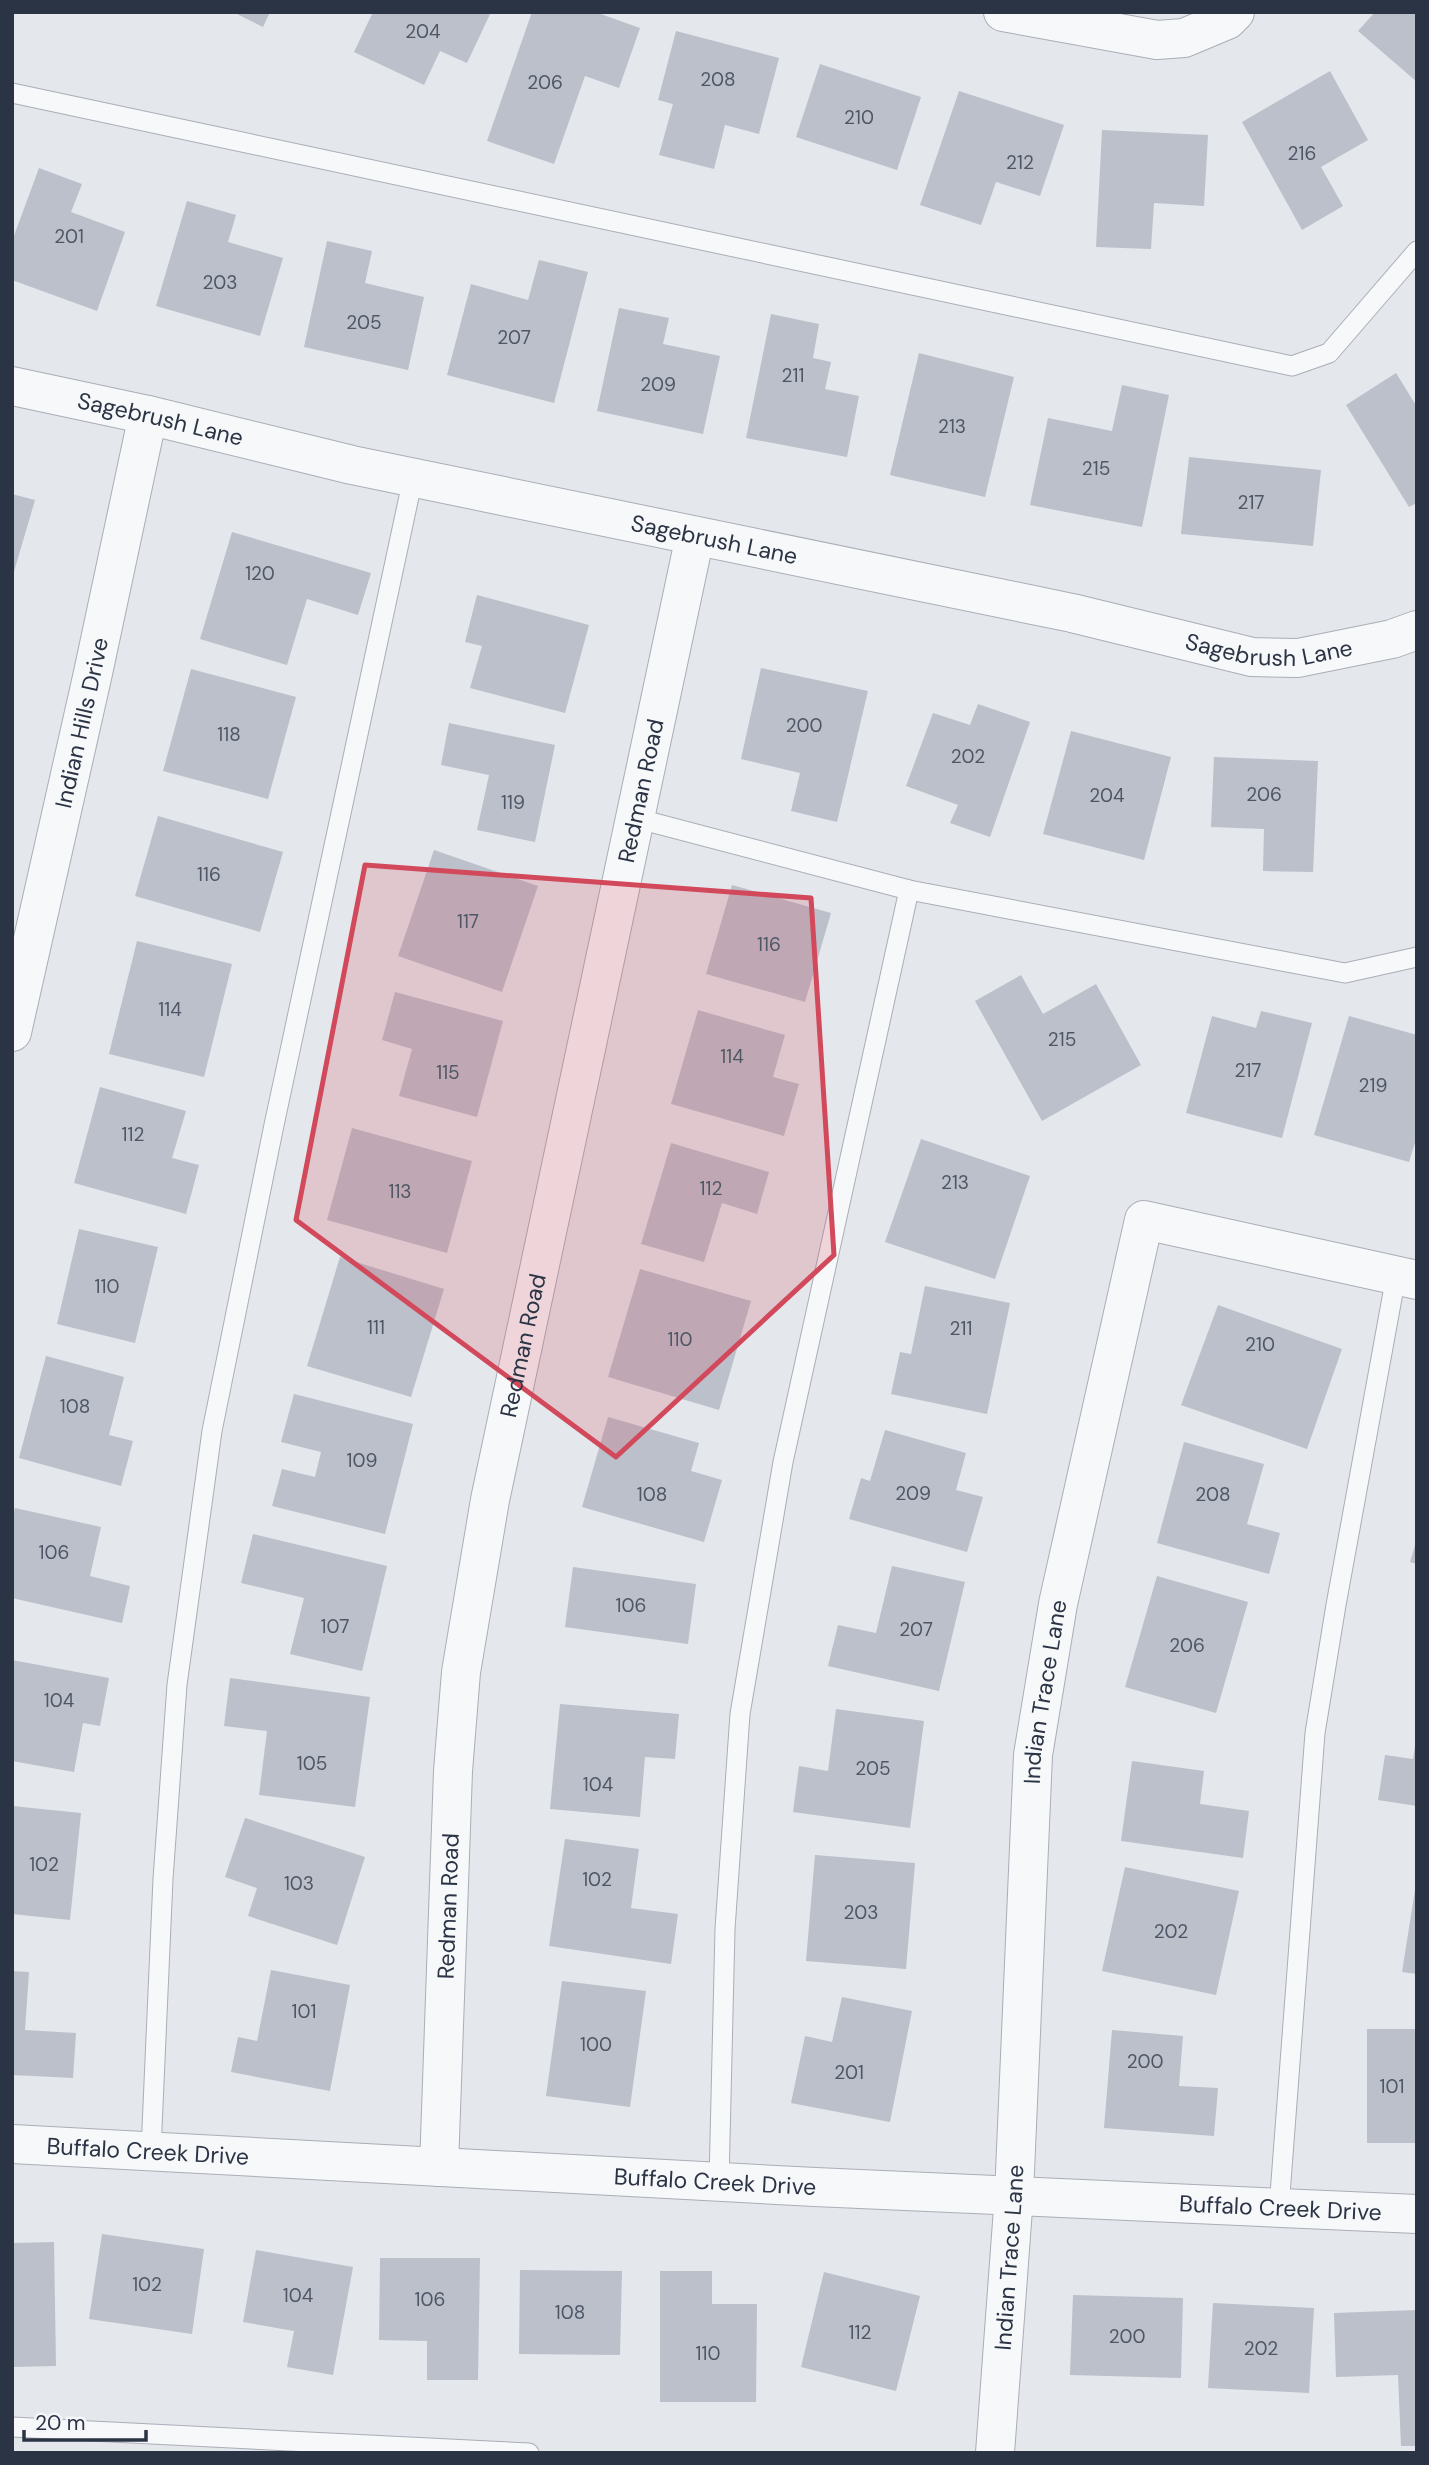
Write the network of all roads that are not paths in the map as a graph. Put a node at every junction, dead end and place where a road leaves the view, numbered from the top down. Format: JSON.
{"nodes":[{"id":1,"x":1003,"y":12,"type":"edge"},
{"id":2,"x":1235,"y":12,"type":"edge"},
{"id":3,"x":12,"y":93,"type":"edge"},
{"id":4,"x":1417,"y":251,"type":"edge"},
{"id":5,"x":12,"y":386,"type":"edge"},
{"id":6,"x":148,"y":415,"type":"junction"},
{"id":7,"x":413,"y":478,"type":"junction"},
{"id":8,"x":695,"y":536,"type":"junction"},
{"id":9,"x":1417,"y":630,"type":"edge"},
{"id":10,"x":635,"y":818,"type":"junction"},
{"id":11,"x":909,"y":890,"type":"junction"},
{"id":12,"x":1417,"y":957,"type":"edge"},
{"id":13,"x":12,"y":1032,"type":"edge"},
{"id":14,"x":1407,"y":1278,"type":"edge"},
{"id":15,"x":12,"y":2144,"type":"edge"},
{"id":16,"x":151,"y":2151,"type":"junction"},
{"id":17,"x":439,"y":2167,"type":"junction"},
{"id":18,"x":719,"y":2182,"type":"junction"},
{"id":19,"x":1014,"y":2195,"type":"junction"},
{"id":20,"x":1279,"y":2208,"type":"junction"},
{"id":21,"x":1417,"y":2214,"type":"edge"},
{"id":22,"x":12,"y":2427,"type":"edge"},
{"id":23,"x":529,"y":2453,"type":"edge"},
{"id":24,"x":995,"y":2453,"type":"edge"}],
"edges":[{"from":1,"to":2,"type":"street"},
{"from":3,"to":4,"type":"lane"},
{"from":5,"to":6,"type":"street","name":"Sagebrush Lane"},
{"from":6,"to":7,"type":"street","name":"Sagebrush Lane"},
{"from":6,"to":13,"type":"street","name":"Indian Hills Drive"},
{"from":7,"to":8,"type":"street","name":"Sagebrush Lane"},
{"from":7,"to":16,"type":"lane"},
{"from":8,"to":9,"type":"street","name":"Sagebrush Lane"},
{"from":8,"to":10,"type":"street","name":"Redman Road"},
{"from":10,"to":11,"type":"lane"},
{"from":10,"to":17,"type":"street","name":"Redman Road"},
{"from":11,"to":12,"type":"lane"},
{"from":11,"to":18,"type":"lane"},
{"from":14,"to":19,"type":"street","name":"Indian Trace Lane"},
{"from":14,"to":20,"type":"lane"},
{"from":15,"to":16,"type":"street","name":"Buffalo Creek Drive"},
{"from":16,"to":17,"type":"street","name":"Buffalo Creek Drive"},
{"from":17,"to":18,"type":"street","name":"Buffalo Creek Drive"},
{"from":18,"to":19,"type":"street","name":"Buffalo Creek Drive"},
{"from":19,"to":20,"type":"street","name":"Buffalo Creek Drive"},
{"from":19,"to":24,"type":"street","name":"Indian Trace Lane"},
{"from":20,"to":21,"type":"street","name":"Buffalo Creek Drive"},
{"from":22,"to":23,"type":"lane"}]}
